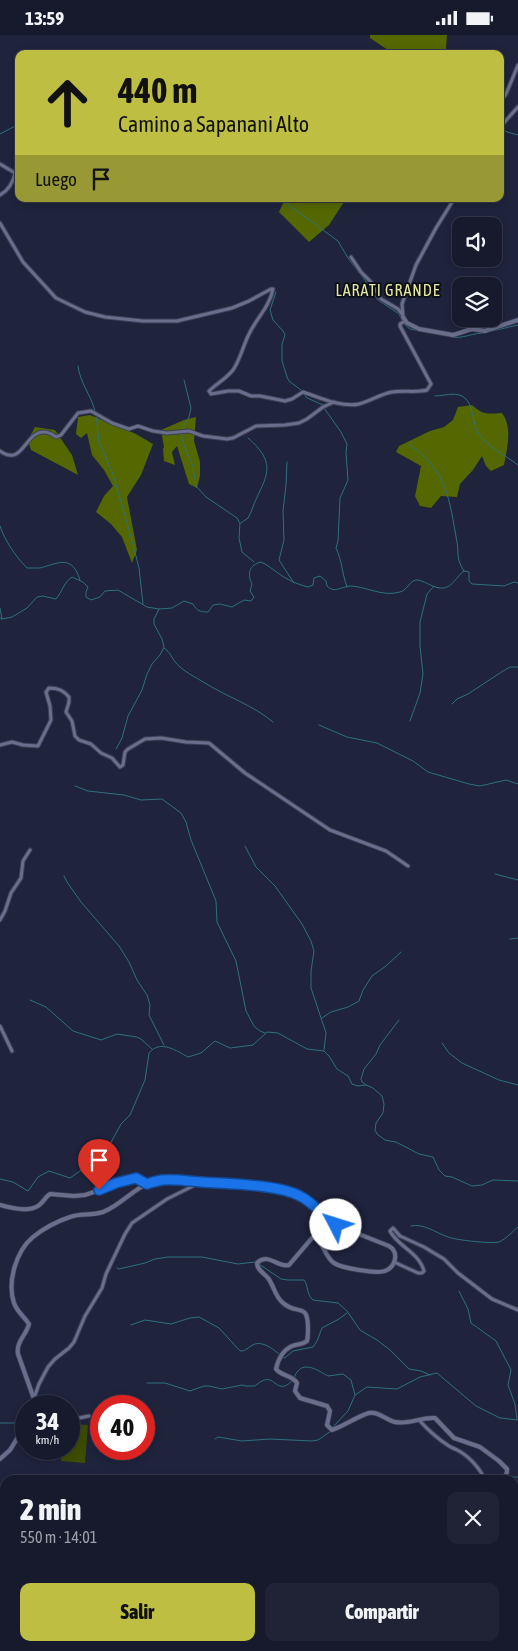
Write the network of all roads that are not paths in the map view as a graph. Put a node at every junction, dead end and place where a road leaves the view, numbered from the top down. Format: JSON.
{"nodes":[{"id":1,"x":518,"y":65,"type":"edge"},
{"id":2,"x":504,"y":96,"type":"edge"},
{"id":3,"x":518,"y":107,"type":"edge"},
{"id":4,"x":504,"y":123,"type":"edge"},
{"id":5,"x":0,"y":165,"type":"edge"},
{"id":6,"x":0,"y":195,"type":"edge"},
{"id":7,"x":452,"y":202,"type":"edge"},
{"id":8,"x":0,"y":223,"type":"edge"},
{"id":9,"x":351,"y":257,"type":"dead end"},
{"id":10,"x":403,"y":317,"type":"junction"},
{"id":11,"x":518,"y":320,"type":"edge"},
{"id":12,"x":336,"y":402,"type":"junction"},
{"id":13,"x":0,"y":451,"type":"edge"},
{"id":14,"x":0,"y":745,"type":"edge"},
{"id":15,"x":30,"y":850,"type":"dead end"},
{"id":16,"x":408,"y":866,"type":"dead end"},
{"id":17,"x":0,"y":919,"type":"edge"},
{"id":18,"x":0,"y":1026,"type":"edge"},
{"id":19,"x":12,"y":1051,"type":"dead end"},
{"id":20,"x":201,"y":1182,"type":"junction"},
{"id":21,"x":147,"y":1184,"type":"junction"},
{"id":22,"x":0,"y":1205,"type":"edge"},
{"id":23,"x":394,"y":1262,"type":"junction"},
{"id":24,"x":518,"y":1310,"type":"edge"},
{"id":25,"x":33,"y":1395,"type":"edge"},
{"id":26,"x":35,"y":1395,"type":"edge"},
{"id":27,"x":89,"y":1416,"type":"dead end"},
{"id":28,"x":80,"y":1418,"type":"edge"},
{"id":29,"x":419,"y":1420,"type":"junction"},
{"id":30,"x":15,"y":1442,"type":"edge"},
{"id":31,"x":0,"y":1459,"type":"edge"},
{"id":32,"x":483,"y":1475,"type":"edge"},
{"id":33,"x":506,"y":1475,"type":"edge"}],
"edges":[{"from":1,"to":2,"type":"street"},
{"from":3,"to":4,"type":"street"},
{"from":5,"to":6,"type":"street"},
{"from":7,"to":10,"type":"street"},
{"from":8,"to":12,"type":"street"},
{"from":9,"to":10,"type":"street"},
{"from":10,"to":11,"type":"street"},
{"from":10,"to":12,"type":"street"},
{"from":12,"to":13,"type":"street"},
{"from":14,"to":16,"type":"street"},
{"from":15,"to":17,"type":"street"},
{"from":18,"to":19,"type":"street"},
{"from":20,"to":21,"type":"street"},
{"from":20,"to":23,"type":"street"},
{"from":20,"to":26,"type":"street"},
{"from":21,"to":22,"type":"street"},
{"from":21,"to":25,"type":"street"},
{"from":23,"to":24,"type":"street"},
{"from":23,"to":29,"type":"street"},
{"from":27,"to":28,"type":"street"},
{"from":29,"to":32,"type":"street"},
{"from":29,"to":33,"type":"street"},
{"from":30,"to":31,"type":"street"}]}
